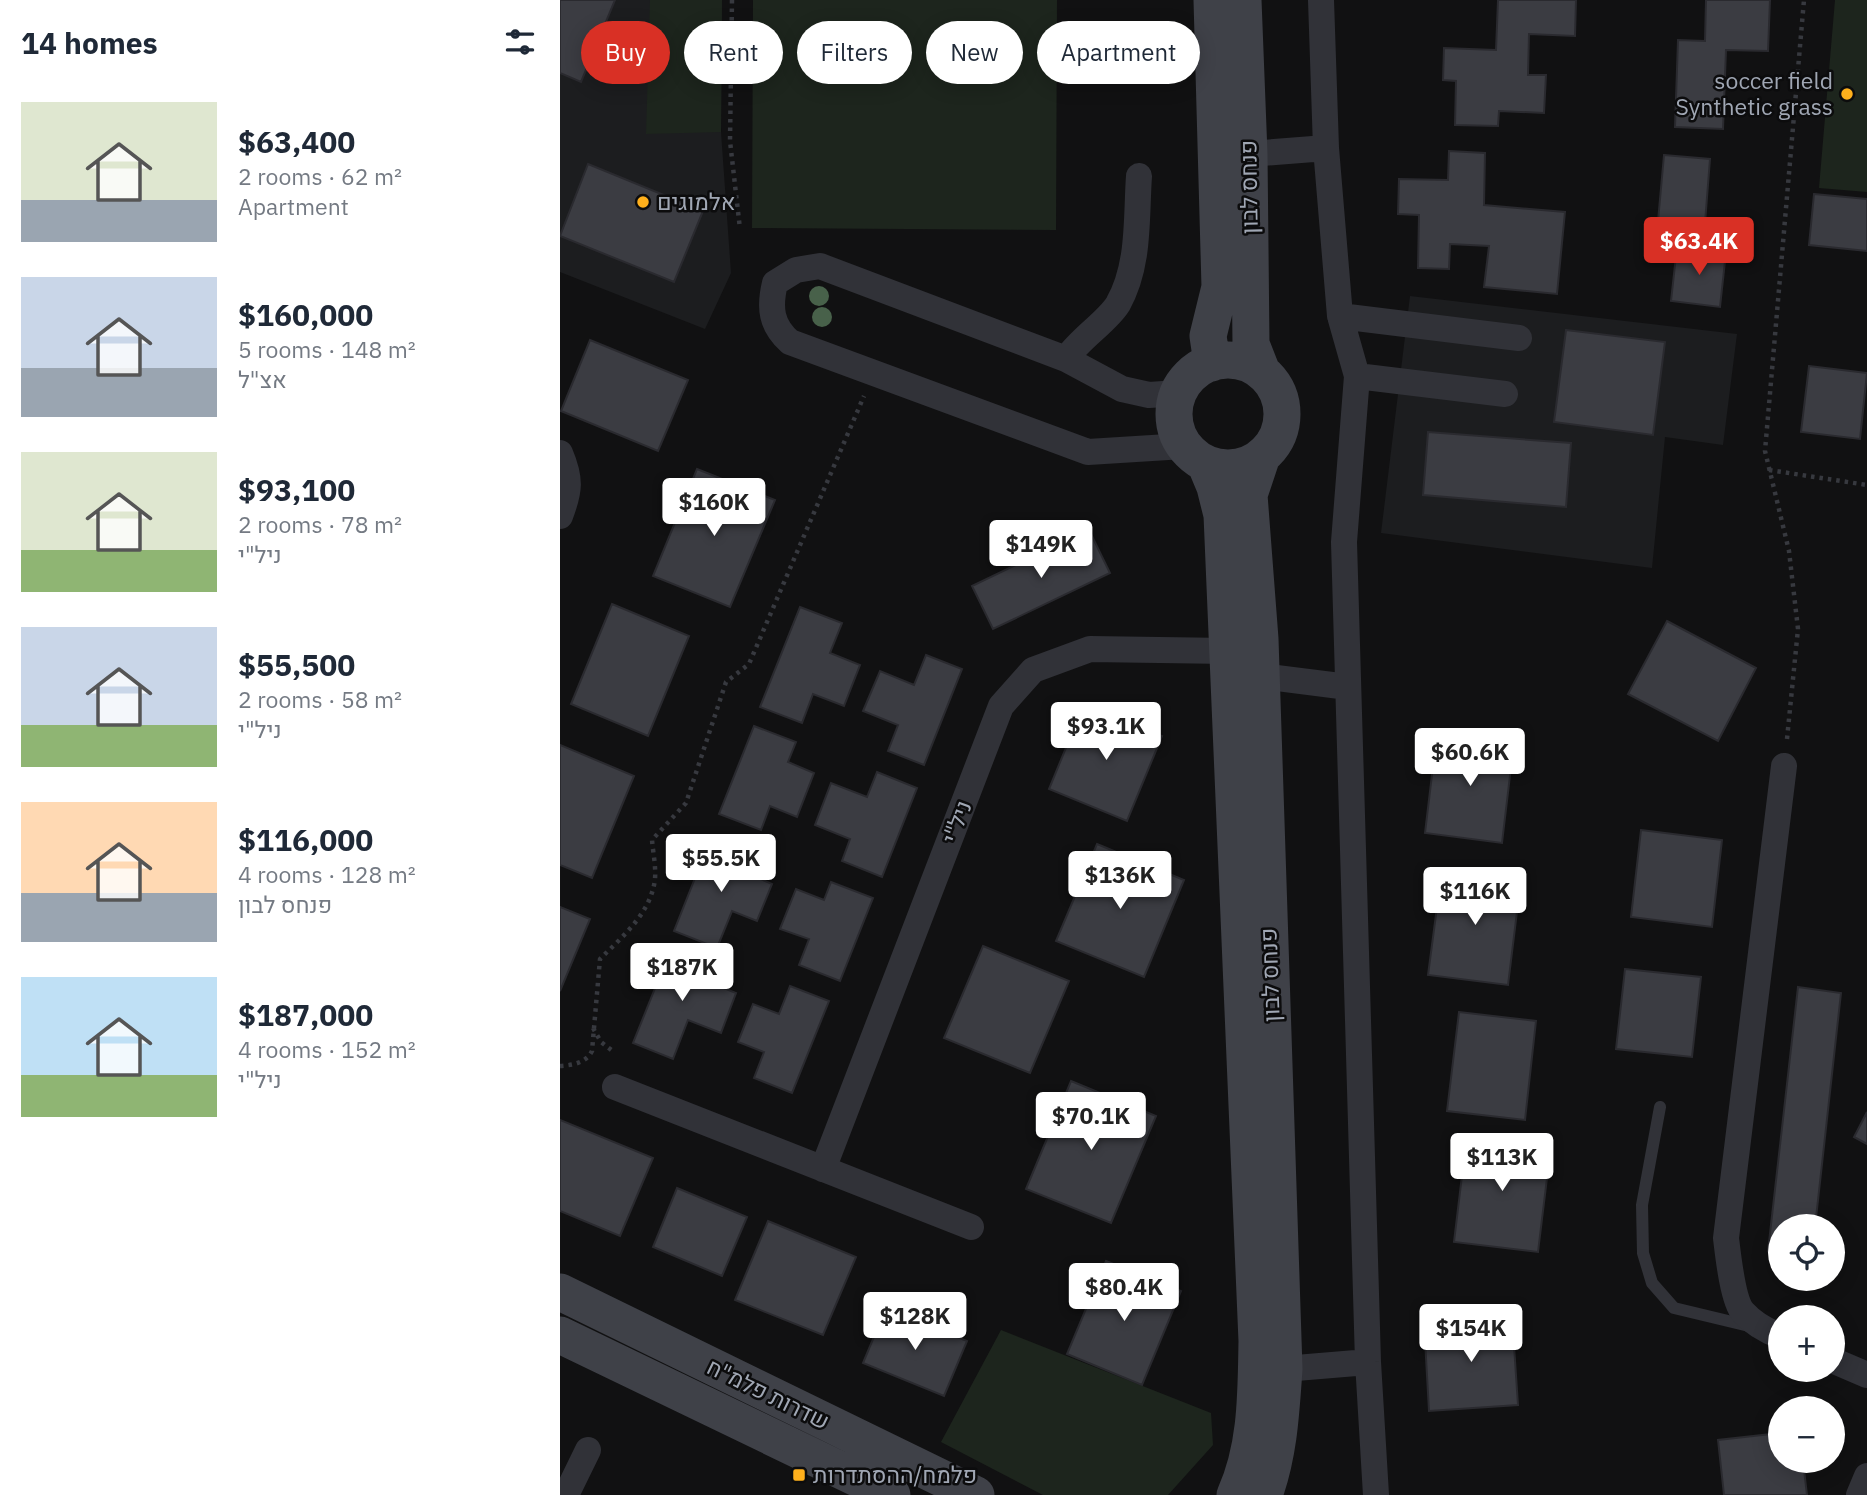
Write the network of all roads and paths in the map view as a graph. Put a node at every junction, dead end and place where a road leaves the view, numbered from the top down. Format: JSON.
{"nodes":[{"id":1,"x":732,"y":0,"type":"edge"},
{"id":2,"x":1212,"y":0,"type":"edge"},
{"id":3,"x":1243,"y":0,"type":"edge"},
{"id":4,"x":1321,"y":0,"type":"edge"},
{"id":5,"x":1804,"y":0,"type":"edge"},
{"id":6,"x":1326,"y":148,"type":"junction"},
{"id":7,"x":1249,"y":154,"type":"junction"},
{"id":8,"x":1139,"y":176,"type":"dead end"},
{"id":9,"x":740,"y":229,"type":"dead end"},
{"id":10,"x":1340,"y":316,"type":"junction"},
{"id":11,"x":1519,"y":338,"type":"dead end"},
{"id":12,"x":1066,"y":359,"type":"junction"},
{"id":13,"x":1212,"y":363,"type":"junction"},
{"id":14,"x":1262,"y":372,"type":"junction"},
{"id":15,"x":874,"y":373,"type":"junction"},
{"id":16,"x":1357,"y":376,"type":"junction"},
{"id":17,"x":1178,"y":393,"type":"junction"},
{"id":18,"x":1505,"y":394,"type":"dead end"},
{"id":19,"x":560,"y":453,"type":"edge"},
{"id":20,"x":1195,"y":454,"type":"junction"},
{"id":21,"x":1262,"y":456,"type":"junction"},
{"id":22,"x":1769,"y":470,"type":"junction"},
{"id":23,"x":1867,"y":485,"type":"edge"},
{"id":24,"x":560,"y":516,"type":"edge"},
{"id":25,"x":1229,"y":651,"type":"junction"},
{"id":26,"x":1262,"y":676,"type":"junction"},
{"id":27,"x":1348,"y":687,"type":"junction"},
{"id":28,"x":1784,"y":766,"type":"joint"},
{"id":29,"x":592,"y":1027,"type":"junction"},
{"id":30,"x":614,"y":1052,"type":"dead end"},
{"id":31,"x":560,"y":1066,"type":"edge"},
{"id":32,"x":615,"y":1087,"type":"dead end"},
{"id":33,"x":1660,"y":1107,"type":"dead end"},
{"id":34,"x":823,"y":1169,"type":"junction"},
{"id":35,"x":971,"y":1227,"type":"dead end"},
{"id":36,"x":560,"y":1292,"type":"edge"},
{"id":37,"x":1768,"y":1329,"type":"edge"},
{"id":38,"x":1768,"y":1332,"type":"edge"},
{"id":39,"x":560,"y":1335,"type":"edge"},
{"id":40,"x":1368,"y":1362,"type":"junction"},
{"id":41,"x":1845,"y":1366,"type":"edge"},
{"id":42,"x":1284,"y":1369,"type":"junction"},
{"id":43,"x":1867,"y":1375,"type":"edge"},
{"id":44,"x":588,"y":1450,"type":"dead end"},
{"id":45,"x":1867,"y":1476,"type":"edge"},
{"id":46,"x":1240,"y":1491,"type":"edge"},
{"id":47,"x":566,"y":1495,"type":"edge"},
{"id":48,"x":892,"y":1495,"type":"edge"},
{"id":49,"x":976,"y":1495,"type":"edge"},
{"id":50,"x":1377,"y":1495,"type":"edge"},
{"id":51,"x":1859,"y":1495,"type":"edge"}],
"edges":[{"from":1,"to":9,"type":"path"},
{"from":2,"to":13,"type":"street","name":"פנחס לבון"},
{"from":3,"to":7,"type":"street","name":"פנחס לבון"},
{"from":4,"to":6,"type":"street"},
{"from":5,"to":22,"type":"path"},
{"from":6,"to":7,"type":"street"},
{"from":6,"to":10,"type":"street"},
{"from":7,"to":14,"type":"street","name":"פנחס לבון"},
{"from":8,"to":12,"type":"street"},
{"from":10,"to":11,"type":"street"},
{"from":10,"to":16,"type":"street"},
{"from":12,"to":15,"type":"street"},
{"from":12,"to":17,"type":"street"},
{"from":13,"to":14,"type":"street"},
{"from":13,"to":17,"type":"street"},
{"from":14,"to":21,"type":"street"},
{"from":15,"to":20,"type":"street"},
{"from":15,"to":29,"type":"path"},
{"from":16,"to":18,"type":"street"},
{"from":16,"to":27,"type":"street"},
{"from":17,"to":20,"type":"street"},
{"from":19,"to":24,"type":"street"},
{"from":20,"to":21,"type":"street"},
{"from":20,"to":25,"type":"street","name":"פנחס לבון"},
{"from":21,"to":26,"type":"street","name":"פנחס לבון"},
{"from":22,"to":23,"type":"path"},
{"from":22,"to":28,"type":"path"},
{"from":25,"to":34,"type":"street","name":"ניל\"י"},
{"from":25,"to":46,"type":"street","name":"פנחס לבון"},
{"from":26,"to":27,"type":"street"},
{"from":26,"to":42,"type":"street","name":"פנחס לבון"},
{"from":27,"to":40,"type":"street"},
{"from":28,"to":37,"type":"street"},
{"from":29,"to":30,"type":"path"},
{"from":29,"to":31,"type":"path"},
{"from":32,"to":34,"type":"street"},
{"from":33,"to":38,"type":"lane"},
{"from":34,"to":35,"type":"street"},
{"from":36,"to":49,"type":"street","name":"שדרות פלמ\"ח"},
{"from":39,"to":48,"type":"street","name":"שדרות פלמ\"ח"},
{"from":40,"to":42,"type":"street"},
{"from":40,"to":50,"type":"street"},
{"from":41,"to":43,"type":"street"},
{"from":42,"to":46,"type":"street","name":"פנחס לבון"},
{"from":44,"to":47,"type":"street"},
{"from":45,"to":51,"type":"street"}]}
